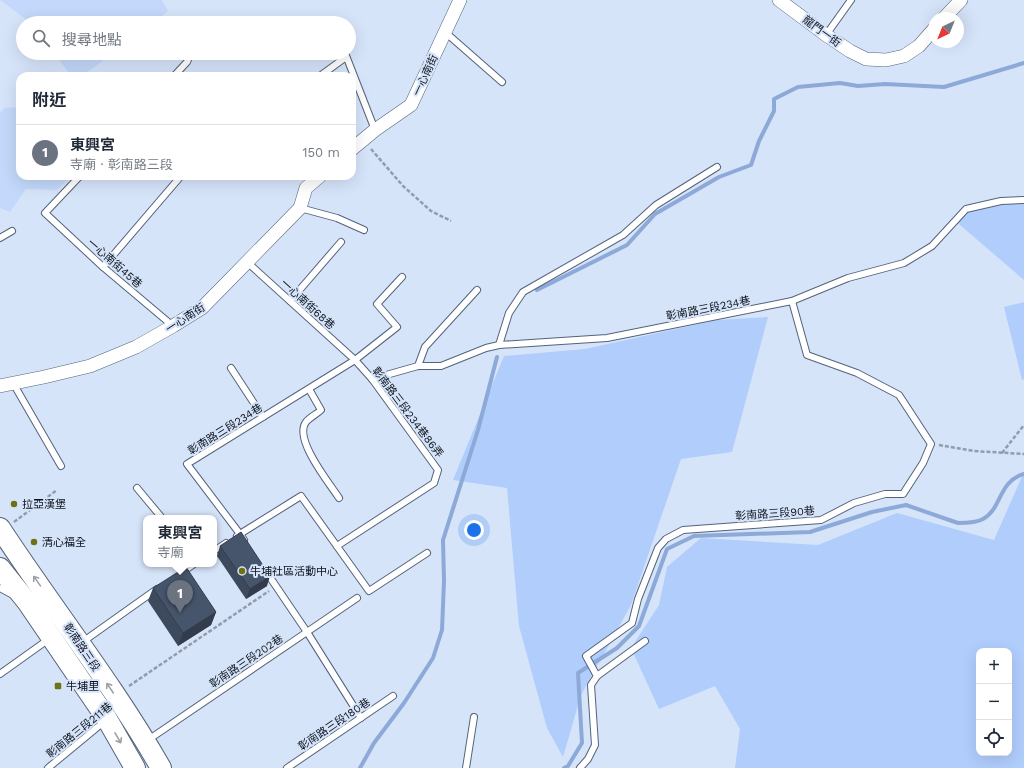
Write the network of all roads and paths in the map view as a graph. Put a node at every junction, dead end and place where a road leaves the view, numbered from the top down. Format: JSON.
{"nodes":[{"id":1,"x":460,"y":0,"type":"edge"},
{"id":2,"x":779,"y":0,"type":"edge"},
{"id":3,"x":850,"y":0,"type":"edge"},
{"id":4,"x":961,"y":0,"type":"edge"},
{"id":5,"x":950,"y":12,"type":"edge"},
{"id":6,"x":445,"y":32,"type":"junction"},
{"id":7,"x":826,"y":35,"type":"junction"},
{"id":8,"x":928,"y":36,"type":"edge"},
{"id":9,"x":188,"y":60,"type":"edge"},
{"id":10,"x":340,"y":60,"type":"edge"},
{"id":11,"x":348,"y":60,"type":"edge"},
{"id":12,"x":178,"y":72,"type":"edge"},
{"id":13,"x":325,"y":72,"type":"edge"},
{"id":14,"x":353,"y":72,"type":"edge"},
{"id":15,"x":356,"y":81,"type":"edge"},
{"id":16,"x":502,"y":82,"type":"dead end"},
{"id":17,"x":375,"y":130,"type":"junction"},
{"id":18,"x":363,"y":140,"type":"junction"},
{"id":19,"x":356,"y":146,"type":"edge"},
{"id":20,"x":717,"y":167,"type":"dead end"},
{"id":21,"x":76,"y":180,"type":"edge"},
{"id":22,"x":178,"y":180,"type":"edge"},
{"id":23,"x":315,"y":180,"type":"edge"},
{"id":24,"x":1024,"y":200,"type":"edge"},
{"id":25,"x":300,"y":208,"type":"junction"},
{"id":26,"x":451,"y":221,"type":"dead end"},
{"id":27,"x":364,"y":230,"type":"dead end"},
{"id":28,"x":12,"y":231,"type":"dead end"},
{"id":29,"x":0,"y":238,"type":"edge"},
{"id":30,"x":341,"y":242,"type":"dead end"},
{"id":31,"x":247,"y":262,"type":"junction"},
{"id":32,"x":103,"y":267,"type":"junction"},
{"id":33,"x":402,"y":277,"type":"dead end"},
{"id":34,"x":477,"y":290,"type":"dead end"},
{"id":35,"x":792,"y":301,"type":"junction"},
{"id":36,"x":290,"y":302,"type":"junction"},
{"id":37,"x":173,"y":326,"type":"junction"},
{"id":38,"x":499,"y":345,"type":"junction"},
{"id":39,"x":355,"y":360,"type":"junction"},
{"id":40,"x":418,"y":366,"type":"junction"},
{"id":41,"x":231,"y":368,"type":"dead end"},
{"id":42,"x":372,"y":379,"type":"junction"},
{"id":43,"x":13,"y":383,"type":"junction"},
{"id":44,"x":0,"y":386,"type":"edge"},
{"id":45,"x":309,"y":389,"type":"junction"},
{"id":46,"x":263,"y":417,"type":"junction"},
{"id":47,"x":1024,"y":426,"type":"edge"},
{"id":48,"x":931,"y":444,"type":"junction"},
{"id":49,"x":1001,"y":454,"type":"junction"},
{"id":50,"x":1024,"y":454,"type":"edge"},
{"id":51,"x":61,"y":466,"type":"dead end"},
{"id":52,"x":137,"y":488,"type":"dead end"},
{"id":53,"x":57,"y":490,"type":"dead end"},
{"id":54,"x":339,"y":498,"type":"dead end"},
{"id":55,"x":160,"y":515,"type":"edge"},
{"id":56,"x":1,"y":530,"type":"edge"},
{"id":57,"x":240,"y":534,"type":"junction"},
{"id":58,"x":337,"y":546,"type":"junction"},
{"id":59,"x":249,"y":547,"type":"edge"},
{"id":60,"x":217,"y":549,"type":"edge"},
{"id":61,"x":427,"y":553,"type":"dead end"},
{"id":62,"x":190,"y":567,"type":"edge"},
{"id":63,"x":262,"y":567,"type":"edge"},
{"id":64,"x":0,"y":568,"type":"edge"},
{"id":65,"x":175,"y":577,"type":"edge"},
{"id":66,"x":162,"y":586,"type":"edge"},
{"id":67,"x":276,"y":586,"type":"junction"},
{"id":68,"x":0,"y":588,"type":"edge"},
{"id":69,"x":357,"y":598,"type":"dead end"},
{"id":70,"x":28,"y":603,"type":"junction"},
{"id":71,"x":307,"y":632,"type":"junction"},
{"id":72,"x":55,"y":639,"type":"junction"},
{"id":73,"x":645,"y":641,"type":"dead end"},
{"id":74,"x":77,"y":643,"type":"junction"},
{"id":75,"x":0,"y":674,"type":"edge"},
{"id":76,"x":597,"y":676,"type":"junction"},
{"id":77,"x":393,"y":696,"type":"dead end"},
{"id":78,"x":115,"y":710,"type":"junction"},
{"id":79,"x":474,"y":717,"type":"dead end"},
{"id":80,"x":361,"y":718,"type":"junction"},
{"id":81,"x":146,"y":741,"type":"junction"},
{"id":82,"x":48,"y":768,"type":"edge"},
{"id":83,"x":135,"y":768,"type":"edge"},
{"id":84,"x":161,"y":768,"type":"edge"},
{"id":85,"x":287,"y":768,"type":"edge"},
{"id":86,"x":466,"y":768,"type":"edge"},
{"id":87,"x":580,"y":768,"type":"edge"}],
"edges":[{"from":1,"to":6,"type":"street","name":"一心南街"},
{"from":2,"to":7,"type":"street","name":"龍門一街"},
{"from":3,"to":7,"type":"lane"},
{"from":4,"to":5,"type":"street"},
{"from":6,"to":16,"type":"lane"},
{"from":6,"to":17,"type":"street","name":"一心南街"},
{"from":7,"to":8,"type":"street","name":"龍門一街"},
{"from":9,"to":12,"type":"lane"},
{"from":10,"to":13,"type":"lane"},
{"from":11,"to":14,"type":"lane"},
{"from":15,"to":17,"type":"lane"},
{"from":17,"to":18,"type":"street","name":"一心南街"},
{"from":18,"to":19,"type":"street","name":"一心南街"},
{"from":18,"to":26,"type":"path"},
{"from":20,"to":38,"type":"lane"},
{"from":21,"to":32,"type":"lane","name":"一心南街45巷"},
{"from":22,"to":32,"type":"lane"},
{"from":23,"to":25,"type":"street","name":"一心南街"},
{"from":24,"to":35,"type":"lane","name":"彰南路三段234巷"},
{"from":25,"to":27,"type":"lane"},
{"from":25,"to":31,"type":"street","name":"一心南街"},
{"from":28,"to":29,"type":"lane"},
{"from":30,"to":36,"type":"lane"},
{"from":31,"to":36,"type":"lane","name":"一心南街68巷"},
{"from":31,"to":37,"type":"street","name":"一心南街"},
{"from":32,"to":37,"type":"lane","name":"一心南街45巷"},
{"from":33,"to":39,"type":"lane","name":"彰南路三段234巷"},
{"from":34,"to":40,"type":"lane"},
{"from":35,"to":38,"type":"lane","name":"彰南路三段234巷"},
{"from":35,"to":48,"type":"lane"},
{"from":36,"to":39,"type":"lane","name":"一心南街68巷"},
{"from":37,"to":43,"type":"street","name":"一心南街"},
{"from":38,"to":40,"type":"lane","name":"彰南路三段234巷"},
{"from":39,"to":42,"type":"lane","name":"彰南路三段234巷86弄"},
{"from":39,"to":45,"type":"lane","name":"彰南路三段234巷"},
{"from":40,"to":42,"type":"lane","name":"彰南路三段234巷"},
{"from":41,"to":46,"type":"lane"},
{"from":42,"to":58,"type":"lane","name":"彰南路三段234巷86弄"},
{"from":43,"to":44,"type":"street","name":"一心南街"},
{"from":43,"to":51,"type":"lane"},
{"from":45,"to":46,"type":"lane","name":"彰南路三段234巷"},
{"from":45,"to":54,"type":"lane"},
{"from":46,"to":57,"type":"lane","name":"彰南路三段234巷"},
{"from":47,"to":49,"type":"path"},
{"from":48,"to":49,"type":"path"},
{"from":48,"to":76,"type":"lane","name":"彰南路三段90巷"},
{"from":49,"to":50,"type":"path"},
{"from":52,"to":55,"type":"lane"},
{"from":53,"to":56,"type":"path"},
{"from":74,"to":56,"type":"main road","name":"彰南路三段","one_way":true},
{"from":57,"to":58,"type":"lane"},
{"from":57,"to":59,"type":"lane"},
{"from":57,"to":60,"type":"lane"},
{"from":58,"to":61,"type":"lane"},
{"from":62,"to":65,"type":"lane"},
{"from":63,"to":67,"type":"lane"},
{"from":64,"to":70,"type":"main road","name":"彰南路三段"},
{"from":66,"to":74,"type":"lane"},
{"from":67,"to":71,"type":"lane"},
{"from":67,"to":78,"type":"path"},
{"from":68,"to":70,"type":"lane"},
{"from":69,"to":71,"type":"lane","name":"彰南路三段202巷"},
{"from":70,"to":72,"type":"main road","name":"彰南路三段"},
{"from":71,"to":80,"type":"lane"},
{"from":71,"to":81,"type":"lane","name":"彰南路三段202巷"},
{"from":72,"to":75,"type":"lane"},
{"from":72,"to":78,"type":"main road","name":"彰南路三段"},
{"from":73,"to":76,"type":"lane"},
{"from":78,"to":74,"type":"main road","name":"彰南路三段","one_way":true},
{"from":76,"to":87,"type":"lane"},
{"from":77,"to":80,"type":"lane","name":"彰南路三段180巷"},
{"from":78,"to":81,"type":"main road","name":"彰南路三段"},
{"from":78,"to":82,"type":"lane","name":"彰南路三段211巷"},
{"from":78,"to":83,"type":"main road","name":"彰南路三段","one_way":true},
{"from":79,"to":86,"type":"lane"},
{"from":80,"to":85,"type":"lane","name":"彰南路三段180巷"},
{"from":81,"to":84,"type":"main road","name":"彰南路三段"}]}
